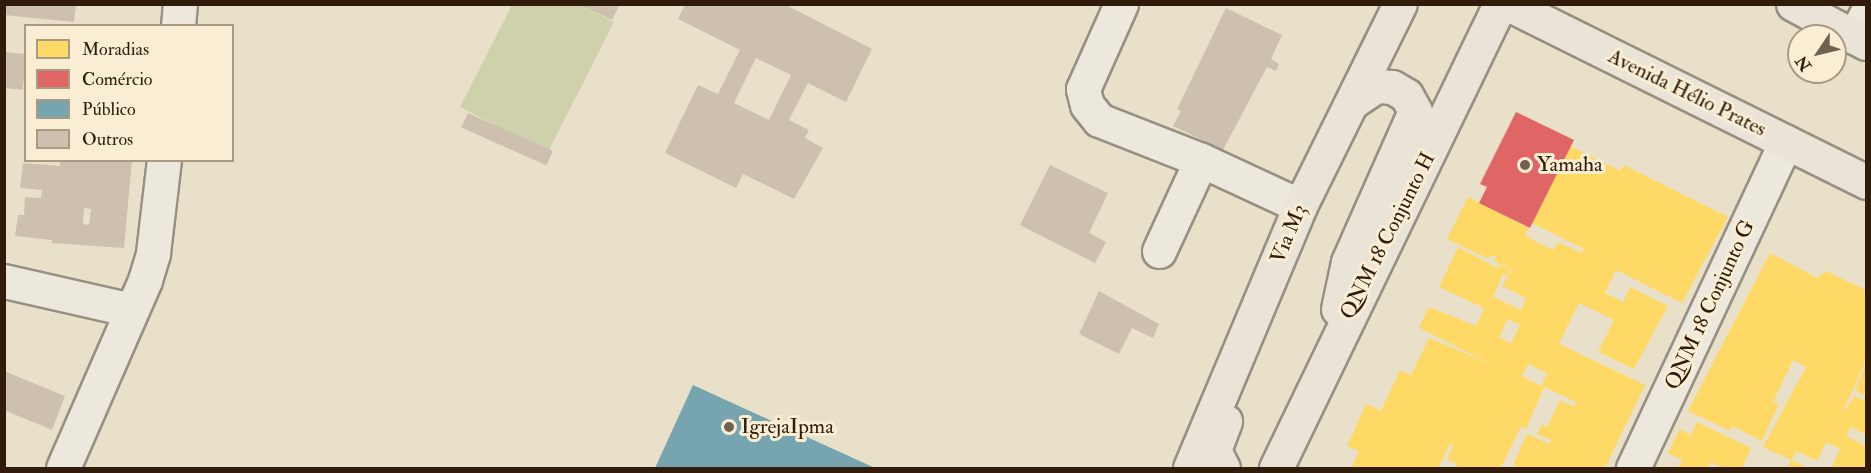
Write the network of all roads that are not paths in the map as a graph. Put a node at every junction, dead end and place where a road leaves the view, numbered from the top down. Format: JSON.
{"nodes":[{"id":1,"x":180,"y":4,"type":"edge"},
{"id":2,"x":1121,"y":4,"type":"edge"},
{"id":3,"x":1500,"y":4,"type":"edge"},
{"id":4,"x":1508,"y":4,"type":"edge"},
{"id":5,"x":1793,"y":4,"type":"edge"},
{"id":6,"x":1396,"y":10,"type":"edge"},
{"id":7,"x":178,"y":24,"type":"edge"},
{"id":8,"x":1862,"y":31,"type":"edge"},
{"id":9,"x":1353,"y":101,"type":"junction"},
{"id":10,"x":1786,"y":142,"type":"junction"},
{"id":11,"x":1201,"y":160,"type":"junction"},
{"id":12,"x":164,"y":162,"type":"edge"},
{"id":13,"x":1864,"y":178,"type":"edge"},
{"id":14,"x":1300,"y":206,"type":"junction"},
{"id":15,"x":1159,"y":251,"type":"dead end"},
{"id":16,"x":4,"y":281,"type":"edge"},
{"id":17,"x":132,"y":310,"type":"junction"},
{"id":18,"x":1327,"y":357,"type":"junction"},
{"id":19,"x":1275,"y":467,"type":"edge"},
{"id":20,"x":63,"y":468,"type":"edge"},
{"id":21,"x":1190,"y":468,"type":"edge"},
{"id":22,"x":1223,"y":468,"type":"edge"},
{"id":23,"x":1634,"y":468,"type":"edge"}],
"edges":[{"from":1,"to":7,"type":"street"},
{"from":2,"to":11,"type":"street"},
{"from":3,"to":18,"type":"main road","name":"QNM 18 Conjunto H"},
{"from":4,"to":10,"type":"main road","name":"Avenida Hélio Prates"},
{"from":5,"to":8,"type":"main road"},
{"from":6,"to":9,"type":"main road","name":"Via M3"},
{"from":9,"to":14,"type":"main road","name":"Via M3"},
{"from":9,"to":18,"type":"main road"},
{"from":10,"to":13,"type":"main road","name":"Avenida Hélio Prates"},
{"from":10,"to":23,"type":"street","name":"QNM 18 Conjunto G"},
{"from":11,"to":14,"type":"street"},
{"from":11,"to":15,"type":"street"},
{"from":12,"to":17,"type":"street"},
{"from":14,"to":21,"type":"main road","name":"Via M3"},
{"from":14,"to":22,"type":"main road"},
{"from":16,"to":17,"type":"street"},
{"from":17,"to":20,"type":"street"},
{"from":18,"to":19,"type":"main road","name":"QNM 18 Conjunto H"}]}
